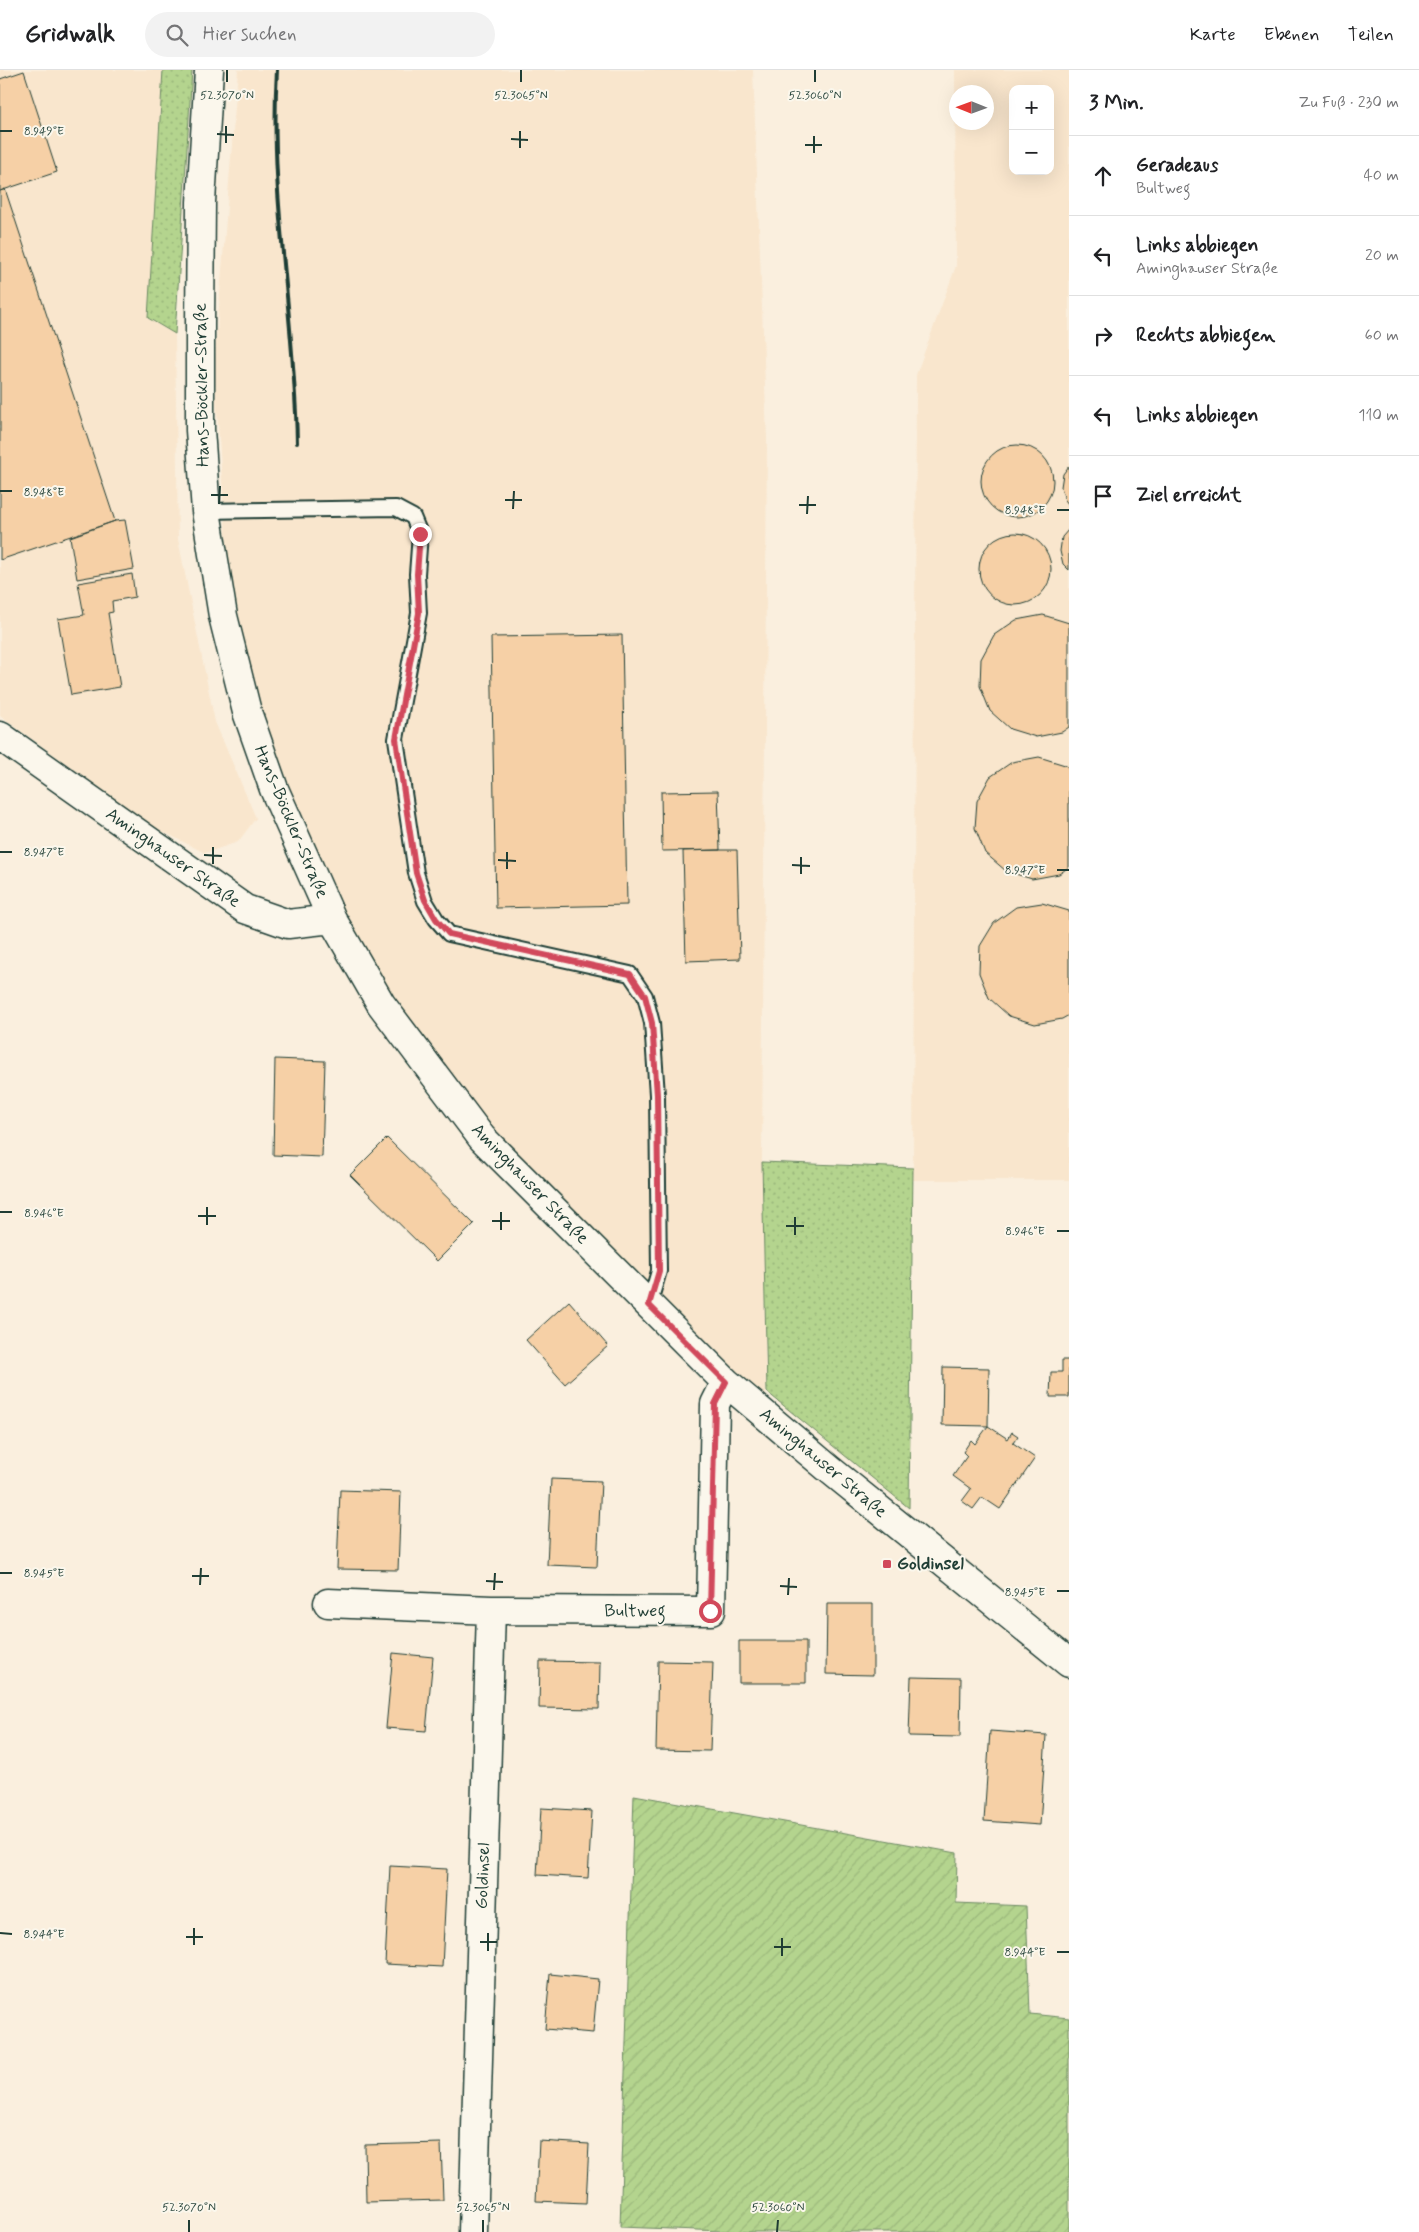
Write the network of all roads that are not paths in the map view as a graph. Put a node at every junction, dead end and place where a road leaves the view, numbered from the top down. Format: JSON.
{"nodes":[{"id":1,"x":209,"y":70,"type":"edge"},
{"id":2,"x":206,"y":510,"type":"junction"},
{"id":3,"x":0,"y":736,"type":"edge"},
{"id":4,"x":332,"y":919,"type":"junction"},
{"id":5,"x":649,"y":1305,"type":"junction"},
{"id":6,"x":726,"y":1382,"type":"junction"},
{"id":7,"x":328,"y":1603,"type":"dead end"},
{"id":8,"x":490,"y":1610,"type":"junction"},
{"id":9,"x":1069,"y":1663,"type":"edge"},
{"id":10,"x":473,"y":2232,"type":"edge"}],
"edges":[{"from":1,"to":2,"type":"street","name":"Hans-Böckler-Straße"},
{"from":2,"to":4,"type":"street","name":"Hans-Böckler-Straße"},
{"from":2,"to":5,"type":"lane"},
{"from":3,"to":4,"type":"street","name":"Aminghauser Straße"},
{"from":4,"to":5,"type":"street","name":"Aminghauser Straße"},
{"from":5,"to":6,"type":"street","name":"Aminghauser Straße"},
{"from":6,"to":8,"type":"street","name":"Bultweg"},
{"from":6,"to":9,"type":"street","name":"Aminghauser Straße"},
{"from":7,"to":8,"type":"street","name":"Bultweg"},
{"from":8,"to":10,"type":"street","name":"Goldinsel"}]}
